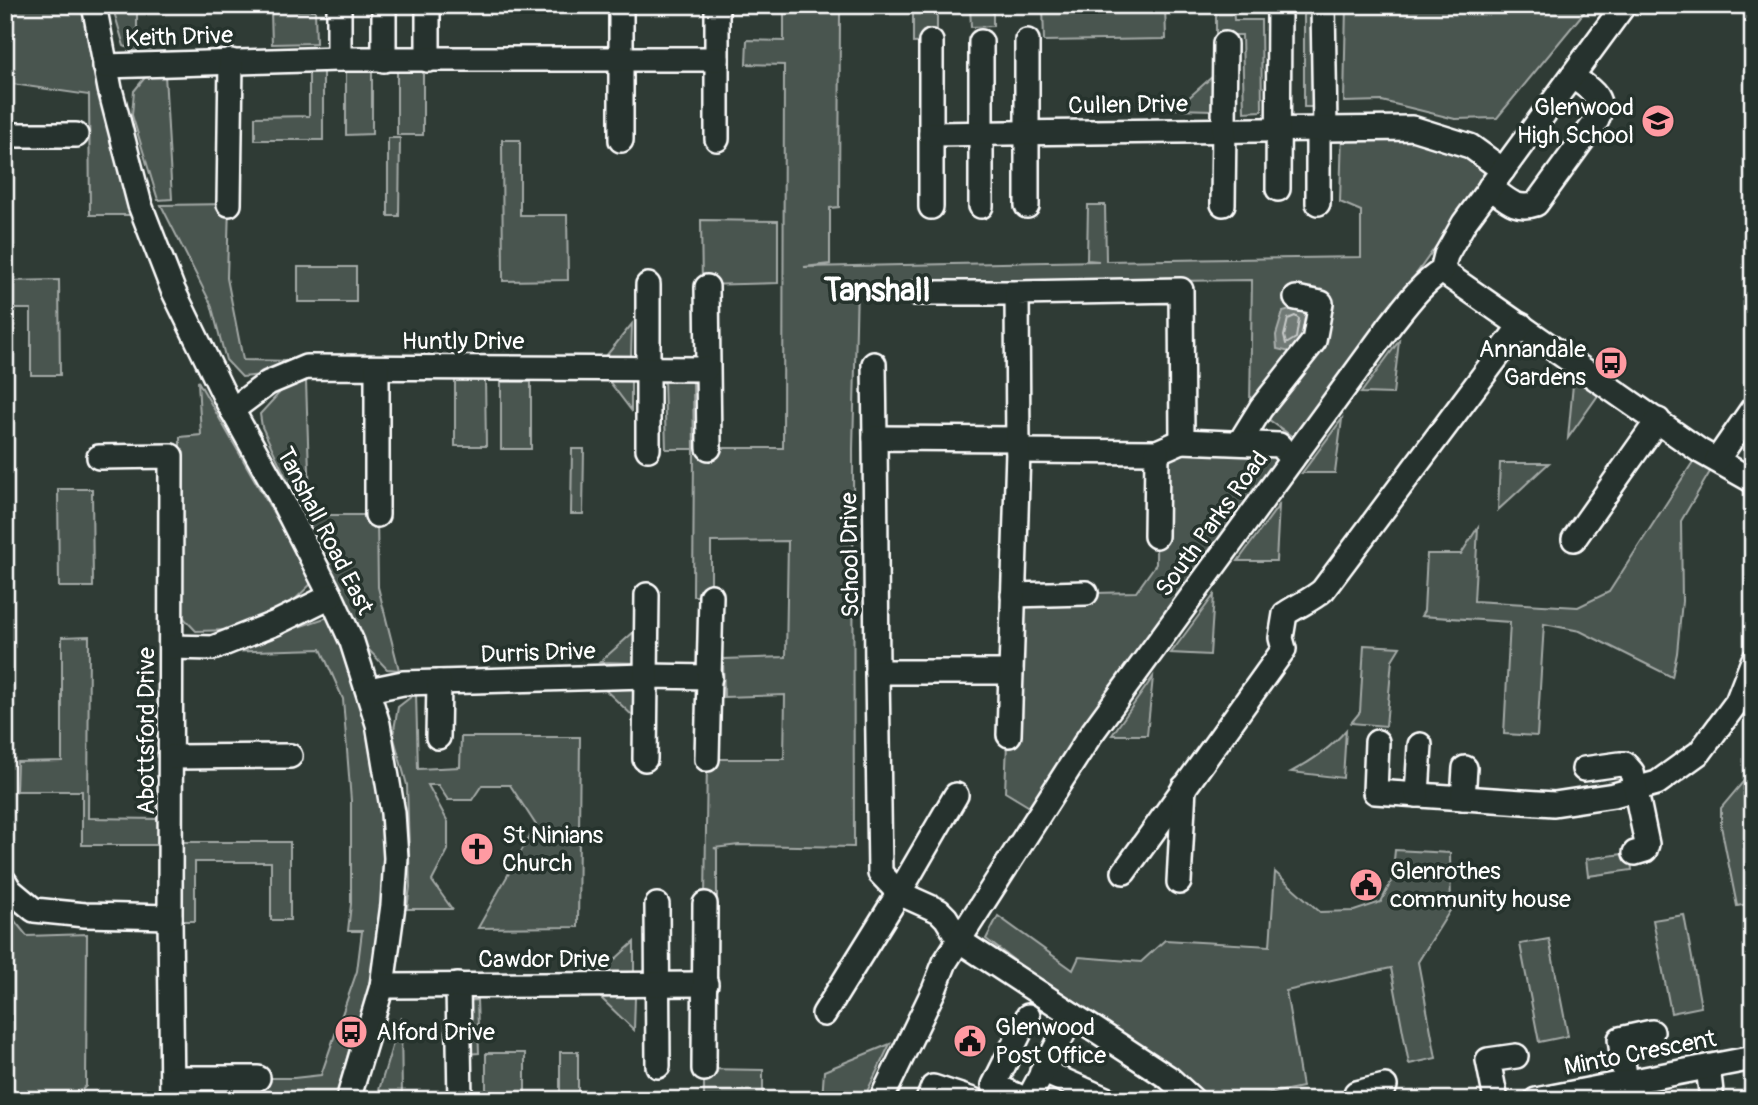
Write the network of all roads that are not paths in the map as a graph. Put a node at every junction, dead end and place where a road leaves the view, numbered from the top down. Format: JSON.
{"nodes":[{"id":1,"x":94,"y":5,"type":"edge"},
{"id":2,"x":339,"y":5,"type":"edge"},
{"id":3,"x":384,"y":5,"type":"edge"},
{"id":4,"x":428,"y":5,"type":"edge"},
{"id":5,"x":621,"y":5,"type":"edge"},
{"id":6,"x":717,"y":5,"type":"edge"},
{"id":7,"x":1279,"y":5,"type":"edge"},
{"id":8,"x":1323,"y":5,"type":"edge"},
{"id":9,"x":1624,"y":5,"type":"edge"},
{"id":10,"x":1027,"y":41,"type":"dead end"},
{"id":11,"x":981,"y":42,"type":"dead end"},
{"id":12,"x":931,"y":43,"type":"dead end"},
{"id":13,"x":1226,"y":44,"type":"dead end"},
{"id":14,"x":621,"y":58,"type":"junction"},
{"id":15,"x":339,"y":59,"type":"junction"},
{"id":16,"x":718,"y":59,"type":"junction"},
{"id":17,"x":384,"y":60,"type":"junction"},
{"id":18,"x":428,"y":60,"type":"junction"},
{"id":19,"x":231,"y":61,"type":"junction"},
{"id":20,"x":105,"y":66,"type":"junction"},
{"id":21,"x":1573,"y":77,"type":"junction"},
{"id":22,"x":1278,"y":130,"type":"junction"},
{"id":23,"x":1321,"y":130,"type":"junction"},
{"id":24,"x":1224,"y":131,"type":"junction"},
{"id":25,"x":982,"y":133,"type":"junction"},
{"id":26,"x":1027,"y":133,"type":"junction"},
{"id":27,"x":931,"y":134,"type":"junction"},
{"id":28,"x":5,"y":135,"type":"edge"},
{"id":29,"x":76,"y":135,"type":"dead end"},
{"id":30,"x":717,"y":139,"type":"dead end"},
{"id":31,"x":621,"y":141,"type":"dead end"},
{"id":32,"x":1496,"y":179,"type":"junction"},
{"id":33,"x":1278,"y":188,"type":"dead end"},
{"id":34,"x":1318,"y":203,"type":"dead end"},
{"id":35,"x":229,"y":204,"type":"dead end"},
{"id":36,"x":1223,"y":204,"type":"dead end"},
{"id":37,"x":931,"y":206,"type":"dead end"},
{"id":38,"x":981,"y":206,"type":"dead end"},
{"id":39,"x":1027,"y":206,"type":"dead end"},
{"id":40,"x":1442,"y":271,"type":"junction"},
{"id":41,"x":648,"y":285,"type":"dead end"},
{"id":42,"x":706,"y":287,"type":"dead end"},
{"id":43,"x":915,"y":293,"type":"dead end"},
{"id":44,"x":1017,"y":293,"type":"junction"},
{"id":45,"x":1296,"y":298,"type":"dead end"},
{"id":46,"x":1521,"y":325,"type":"junction"},
{"id":47,"x":874,"y":364,"type":"dead end"},
{"id":48,"x":377,"y":368,"type":"junction"},
{"id":49,"x":647,"y":369,"type":"junction"},
{"id":50,"x":706,"y":369,"type":"junction"},
{"id":51,"x":1753,"y":408,"type":"edge"},
{"id":52,"x":232,"y":410,"type":"junction"},
{"id":53,"x":1658,"y":421,"type":"junction"},
{"id":54,"x":875,"y":438,"type":"junction"},
{"id":55,"x":1182,"y":441,"type":"junction"},
{"id":56,"x":1240,"y":442,"type":"junction"},
{"id":57,"x":1018,"y":445,"type":"junction"},
{"id":58,"x":709,"y":448,"type":"dead end"},
{"id":59,"x":648,"y":449,"type":"dead end"},
{"id":60,"x":1157,"y":452,"type":"junction"},
{"id":61,"x":99,"y":457,"type":"dead end"},
{"id":62,"x":1292,"y":459,"type":"junction"},
{"id":63,"x":1717,"y":460,"type":"junction"},
{"id":64,"x":1753,"y":481,"type":"edge"},
{"id":65,"x":377,"y":514,"type":"dead end"},
{"id":66,"x":1156,"y":536,"type":"dead end"},
{"id":67,"x":1574,"y":539,"type":"dead end"},
{"id":68,"x":1086,"y":593,"type":"dead end"},
{"id":69,"x":647,"y":595,"type":"dead end"},
{"id":70,"x":1013,"y":595,"type":"junction"},
{"id":71,"x":331,"y":596,"type":"junction"},
{"id":72,"x":711,"y":596,"type":"dead end"},
{"id":73,"x":172,"y":647,"type":"junction"},
{"id":74,"x":1753,"y":661,"type":"edge"},
{"id":75,"x":1011,"y":672,"type":"junction"},
{"id":76,"x":877,"y":673,"type":"junction"},
{"id":77,"x":646,"y":676,"type":"junction"},
{"id":78,"x":709,"y":677,"type":"junction"},
{"id":79,"x":439,"y":682,"type":"junction"},
{"id":80,"x":369,"y":691,"type":"junction"},
{"id":81,"x":1009,"y":735,"type":"dead end"},
{"id":82,"x":438,"y":737,"type":"dead end"},
{"id":83,"x":1377,"y":742,"type":"dead end"},
{"id":84,"x":1420,"y":745,"type":"dead end"},
{"id":85,"x":290,"y":756,"type":"dead end"},
{"id":86,"x":172,"y":757,"type":"junction"},
{"id":87,"x":645,"y":759,"type":"dead end"},
{"id":88,"x":707,"y":759,"type":"dead end"},
{"id":89,"x":1465,"y":768,"type":"dead end"},
{"id":90,"x":1584,"y":769,"type":"dead end"},
{"id":91,"x":1184,"y":787,"type":"junction"},
{"id":92,"x":1637,"y":789,"type":"junction"},
{"id":93,"x":956,"y":795,"type":"dead end"},
{"id":94,"x":1417,"y":795,"type":"junction"},
{"id":95,"x":1463,"y":798,"type":"junction"},
{"id":96,"x":1635,"y":853,"type":"dead end"},
{"id":97,"x":1124,"y":872,"type":"dead end"},
{"id":98,"x":5,"y":882,"type":"edge"},
{"id":99,"x":1179,"y":882,"type":"dead end"},
{"id":100,"x":899,"y":893,"type":"junction"},
{"id":101,"x":705,"y":904,"type":"dead end"},
{"id":102,"x":657,"y":905,"type":"dead end"},
{"id":103,"x":170,"y":917,"type":"junction"},
{"id":104,"x":960,"y":941,"type":"junction"},
{"id":105,"x":706,"y":984,"type":"junction"},
{"id":106,"x":458,"y":985,"type":"junction"},
{"id":107,"x":657,"y":985,"type":"junction"},
{"id":108,"x":382,"y":986,"type":"junction"},
{"id":109,"x":824,"y":1014,"type":"dead end"},
{"id":110,"x":1028,"y":1016,"type":"dead end"},
{"id":111,"x":1073,"y":1016,"type":"junction"},
{"id":112,"x":1652,"y":1032,"type":"dead end"},
{"id":113,"x":1516,"y":1056,"type":"dead end"},
{"id":114,"x":1753,"y":1058,"type":"edge"},
{"id":115,"x":658,"y":1066,"type":"dead end"},
{"id":116,"x":1708,"y":1067,"type":"junction"},
{"id":117,"x":704,"y":1069,"type":"dead end"},
{"id":118,"x":1042,"y":1071,"type":"junction"},
{"id":119,"x":258,"y":1078,"type":"dead end"},
{"id":120,"x":1626,"y":1083,"type":"junction"},
{"id":121,"x":1385,"y":1086,"type":"dead end"},
{"id":122,"x":172,"y":1089,"type":"edge"},
{"id":123,"x":349,"y":1095,"type":"edge"},
{"id":124,"x":1572,"y":1096,"type":"edge"},
{"id":125,"x":460,"y":1100,"type":"edge"},
{"id":126,"x":881,"y":1100,"type":"edge"},
{"id":127,"x":928,"y":1100,"type":"edge"},
{"id":128,"x":973,"y":1100,"type":"edge"},
{"id":129,"x":1027,"y":1100,"type":"edge"},
{"id":130,"x":1108,"y":1100,"type":"edge"},
{"id":131,"x":1193,"y":1100,"type":"edge"},
{"id":132,"x":1357,"y":1100,"type":"edge"},
{"id":133,"x":1496,"y":1100,"type":"edge"},
{"id":134,"x":1536,"y":1100,"type":"edge"},
{"id":135,"x":1712,"y":1100,"type":"edge"}],
"edges":[{"from":1,"to":20,"type":"street","name":"Tanshall Road East"},
{"from":2,"to":15,"type":"street"},
{"from":3,"to":17,"type":"street"},
{"from":4,"to":18,"type":"street"},
{"from":5,"to":14,"type":"street"},
{"from":6,"to":16,"type":"street"},
{"from":7,"to":22,"type":"street"},
{"from":8,"to":23,"type":"street"},
{"from":9,"to":21,"type":"street"},
{"from":10,"to":26,"type":"street"},
{"from":11,"to":25,"type":"street"},
{"from":12,"to":27,"type":"street"},
{"from":13,"to":24,"type":"street"},
{"from":14,"to":16,"type":"street","name":"Keith Drive"},
{"from":14,"to":18,"type":"street","name":"Keith Drive"},
{"from":14,"to":31,"type":"street"},
{"from":15,"to":17,"type":"street","name":"Keith Drive"},
{"from":15,"to":19,"type":"street","name":"Keith Drive"},
{"from":16,"to":30,"type":"street"},
{"from":17,"to":18,"type":"street","name":"Keith Drive"},
{"from":19,"to":20,"type":"street","name":"Keith Drive"},
{"from":19,"to":35,"type":"street"},
{"from":20,"to":52,"type":"street","name":"Tanshall Road East"},
{"from":21,"to":32,"type":"street"},
{"from":21,"to":32,"type":"street","name":"Cullen Drive"},
{"from":22,"to":23,"type":"street","name":"Cullen Drive"},
{"from":22,"to":24,"type":"street","name":"Cullen Drive"},
{"from":22,"to":33,"type":"street"},
{"from":23,"to":32,"type":"street","name":"Cullen Drive"},
{"from":23,"to":34,"type":"street"},
{"from":24,"to":26,"type":"street","name":"Cullen Drive"},
{"from":24,"to":36,"type":"street"},
{"from":25,"to":26,"type":"street","name":"Cullen Drive"},
{"from":25,"to":27,"type":"street","name":"Cullen Drive"},
{"from":25,"to":38,"type":"street"},
{"from":26,"to":39,"type":"street"},
{"from":27,"to":37,"type":"street"},
{"from":28,"to":29,"type":"street"},
{"from":32,"to":40,"type":"street"},
{"from":40,"to":46,"type":"street"},
{"from":40,"to":62,"type":"street","name":"South Parks Road"},
{"from":41,"to":49,"type":"street"},
{"from":42,"to":50,"type":"street"},
{"from":43,"to":44,"type":"street"},
{"from":44,"to":55,"type":"street"},
{"from":44,"to":57,"type":"street"},
{"from":45,"to":56,"type":"street"},
{"from":46,"to":53,"type":"street"},
{"from":46,"to":91,"type":"street"},
{"from":47,"to":54,"type":"street","name":"School Drive"},
{"from":48,"to":49,"type":"street","name":"Huntly Drive"},
{"from":48,"to":52,"type":"street","name":"Huntly Drive"},
{"from":48,"to":65,"type":"street"},
{"from":49,"to":50,"type":"street","name":"Huntly Drive"},
{"from":49,"to":59,"type":"street"},
{"from":50,"to":58,"type":"street"},
{"from":51,"to":63,"type":"street"},
{"from":52,"to":71,"type":"street","name":"Tanshall Road East"},
{"from":53,"to":63,"type":"street"},
{"from":53,"to":67,"type":"street"},
{"from":54,"to":57,"type":"street"},
{"from":54,"to":76,"type":"street","name":"School Drive"},
{"from":55,"to":56,"type":"street"},
{"from":55,"to":60,"type":"street"},
{"from":56,"to":62,"type":"street"},
{"from":57,"to":60,"type":"street"},
{"from":57,"to":70,"type":"street"},
{"from":60,"to":66,"type":"street"},
{"from":61,"to":73,"type":"street","name":"Abottsford Drive"},
{"from":62,"to":104,"type":"street","name":"South Parks Road"},
{"from":63,"to":64,"type":"street"},
{"from":68,"to":70,"type":"street"},
{"from":69,"to":77,"type":"street"},
{"from":70,"to":75,"type":"street"},
{"from":71,"to":73,"type":"street"},
{"from":71,"to":80,"type":"street","name":"Tanshall Road East"},
{"from":72,"to":78,"type":"street"},
{"from":73,"to":86,"type":"street","name":"Abottsford Drive"},
{"from":74,"to":92,"type":"street"},
{"from":75,"to":76,"type":"street"},
{"from":75,"to":81,"type":"street"},
{"from":76,"to":100,"type":"street","name":"School Drive"},
{"from":77,"to":78,"type":"street","name":"Durris Drive"},
{"from":77,"to":79,"type":"street","name":"Durris Drive"},
{"from":77,"to":87,"type":"street"},
{"from":78,"to":88,"type":"street"},
{"from":79,"to":80,"type":"street","name":"Durris Drive"},
{"from":79,"to":82,"type":"street"},
{"from":80,"to":108,"type":"street","name":"Tanshall Road East"},
{"from":83,"to":94,"type":"street"},
{"from":84,"to":94,"type":"street"},
{"from":85,"to":86,"type":"street"},
{"from":86,"to":103,"type":"street","name":"Abottsford Drive"},
{"from":89,"to":95,"type":"street"},
{"from":90,"to":92,"type":"street"},
{"from":91,"to":97,"type":"street"},
{"from":91,"to":99,"type":"street"},
{"from":92,"to":95,"type":"street"},
{"from":92,"to":96,"type":"street"},
{"from":93,"to":100,"type":"street"},
{"from":94,"to":95,"type":"street"},
{"from":98,"to":103,"type":"street"},
{"from":100,"to":104,"type":"street"},
{"from":100,"to":109,"type":"street"},
{"from":101,"to":105,"type":"street"},
{"from":102,"to":107,"type":"street"},
{"from":103,"to":122,"type":"street","name":"Abottsford Drive"},
{"from":104,"to":111,"type":"street"},
{"from":104,"to":126,"type":"street","name":"South Parks Road"},
{"from":105,"to":107,"type":"street","name":"Cawdor Drive"},
{"from":105,"to":117,"type":"street"},
{"from":106,"to":107,"type":"street","name":"Cawdor Drive"},
{"from":106,"to":108,"type":"street","name":"Cawdor Drive"},
{"from":106,"to":125,"type":"street"},
{"from":107,"to":115,"type":"street"},
{"from":108,"to":123,"type":"street","name":"Tanshall Road East"},
{"from":110,"to":129,"type":"street"},
{"from":111,"to":118,"type":"street"},
{"from":111,"to":131,"type":"street"},
{"from":112,"to":120,"type":"street"},
{"from":113,"to":133,"type":"street"},
{"from":114,"to":116,"type":"street","name":"Minto Crescent"},
{"from":116,"to":120,"type":"street","name":"Minto Crescent"},
{"from":116,"to":135,"type":"street"},
{"from":118,"to":129,"type":"street"},
{"from":118,"to":130,"type":"street"},
{"from":119,"to":122,"type":"street","name":"Abottsford Drive"},
{"from":120,"to":124,"type":"street","name":"Minto Crescent"},
{"from":121,"to":132,"type":"street"},
{"from":124,"to":134,"type":"street","name":"Minto Crescent"},
{"from":127,"to":128,"type":"street"}]}
